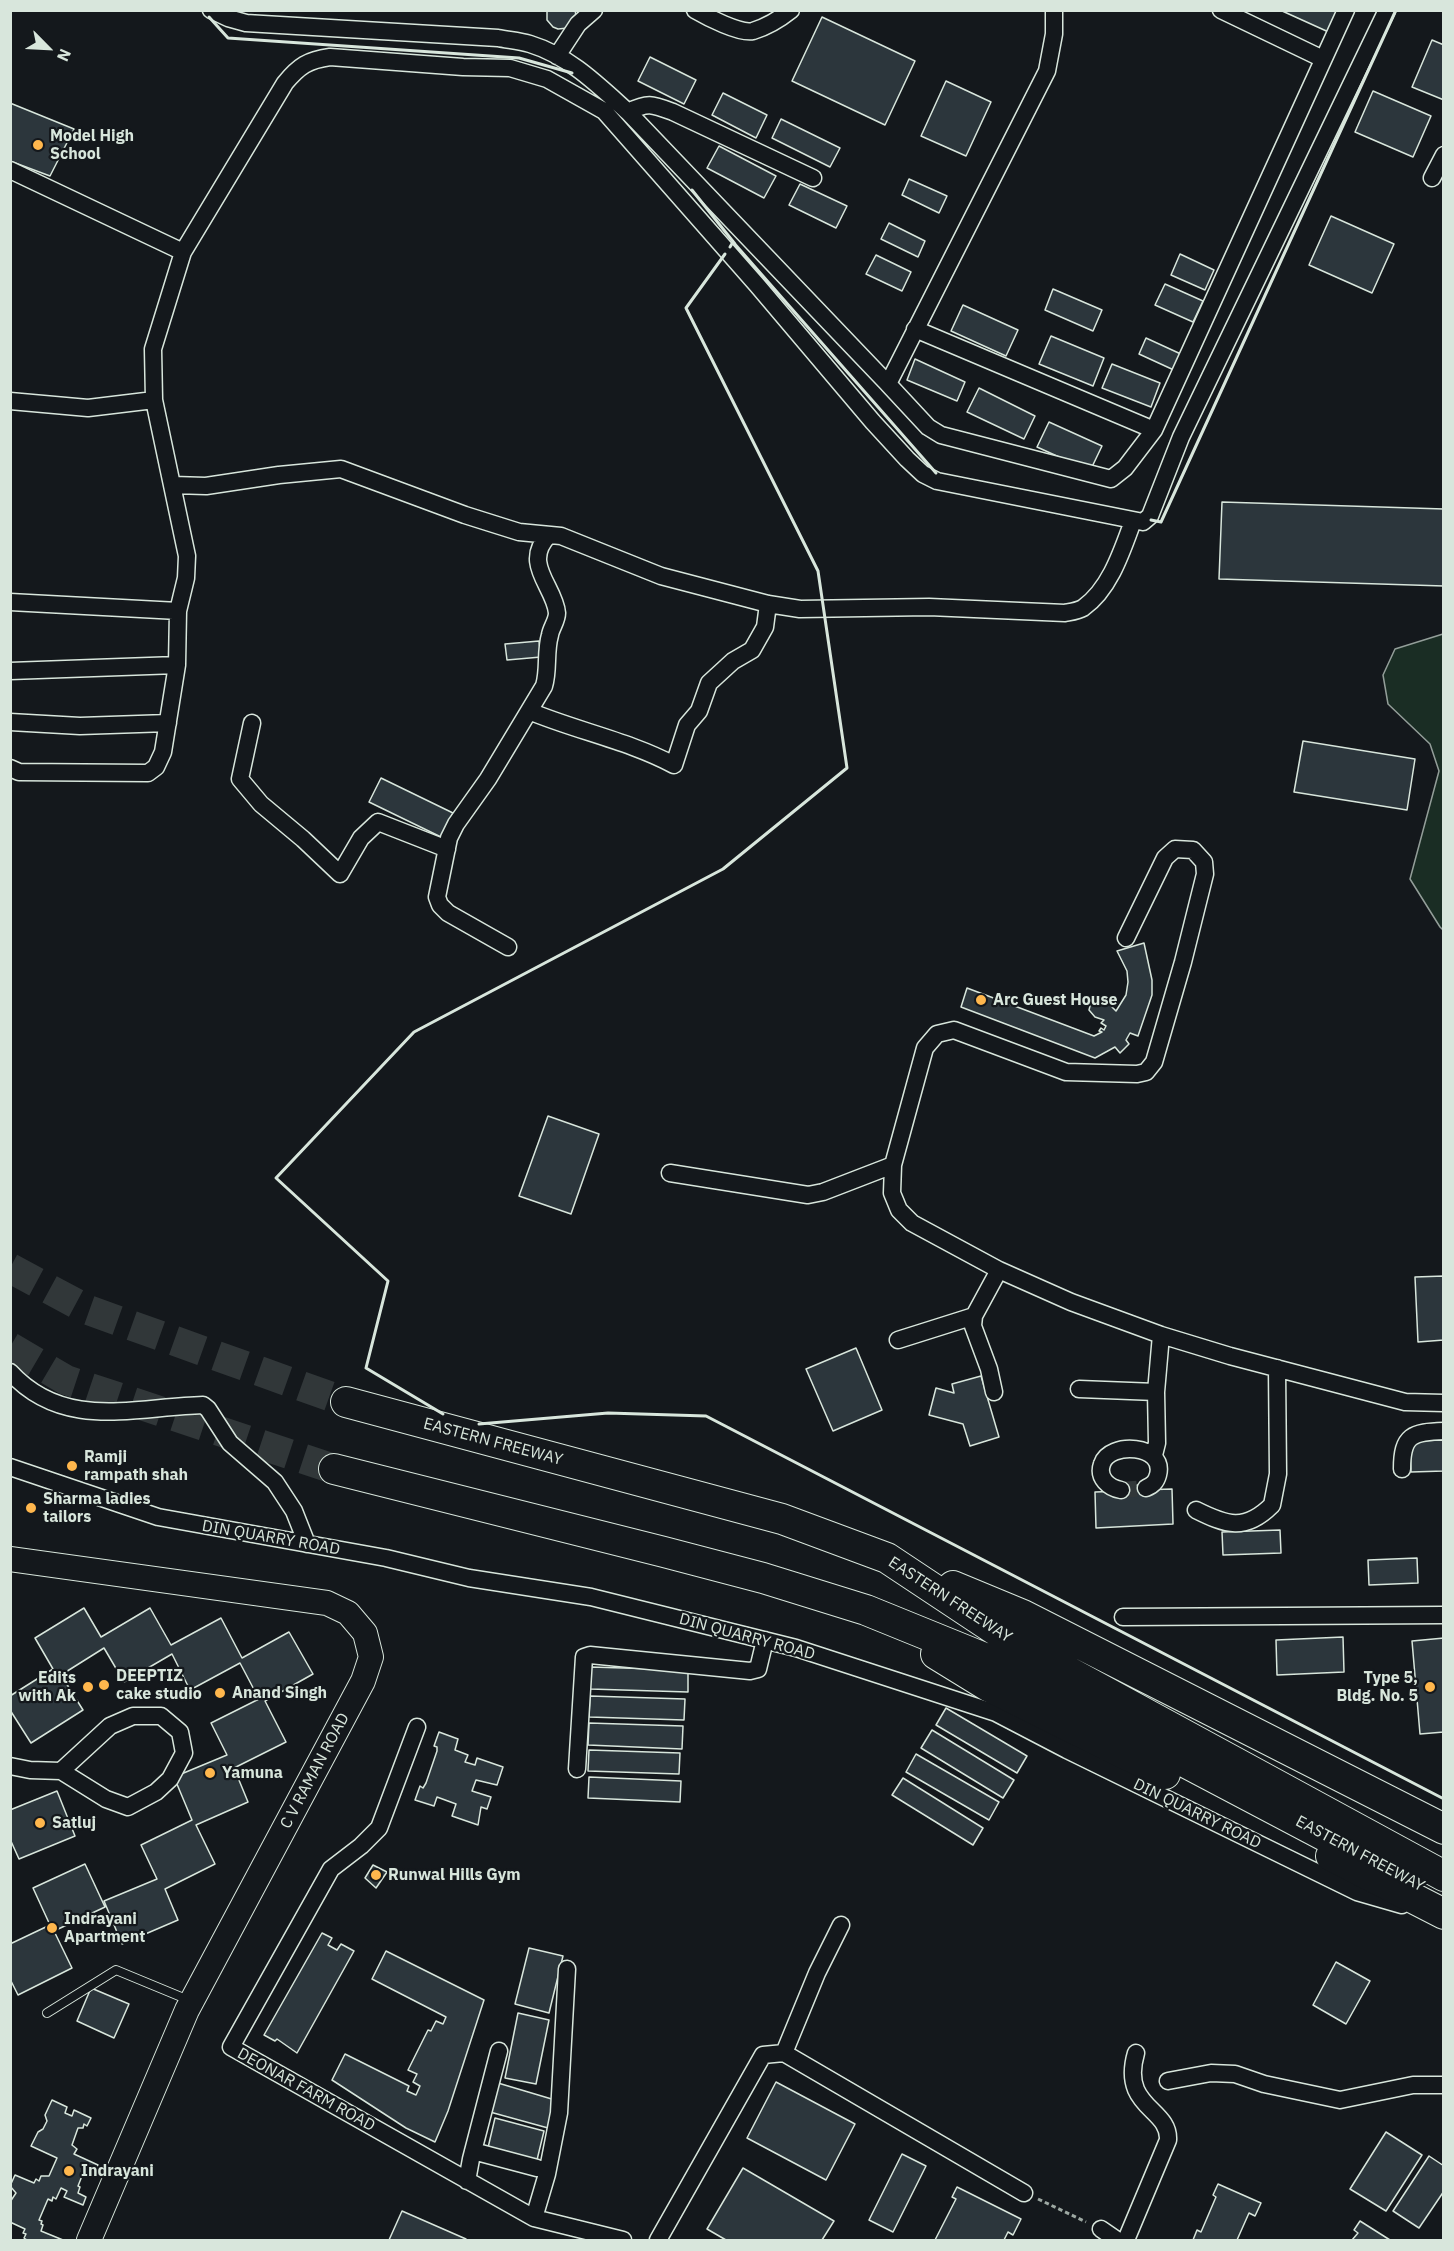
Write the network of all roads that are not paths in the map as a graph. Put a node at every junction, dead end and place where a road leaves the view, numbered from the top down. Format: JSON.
{"nodes":[{"id":1,"x":211,"y":10,"type":"edge"},
{"id":2,"x":594,"y":10,"type":"edge"},
{"id":3,"x":695,"y":10,"type":"edge"},
{"id":4,"x":791,"y":10,"type":"edge"},
{"id":5,"x":1054,"y":10,"type":"edge"},
{"id":6,"x":1346,"y":10,"type":"edge"},
{"id":7,"x":1387,"y":10,"type":"edge"},
{"id":8,"x":1228,"y":12,"type":"edge"},
{"id":9,"x":229,"y":14,"type":"edge"},
{"id":10,"x":557,"y":56,"type":"junction"},
{"id":11,"x":1323,"y":58,"type":"junction"},
{"id":12,"x":628,"y":112,"type":"junction"},
{"id":13,"x":1443,"y":155,"type":"edge"},
{"id":14,"x":10,"y":170,"type":"edge"},
{"id":15,"x":813,"y":178,"type":"dead end"},
{"id":16,"x":1432,"y":178,"type":"dead end"},
{"id":17,"x":183,"y":252,"type":"junction"},
{"id":18,"x":915,"y":329,"type":"junction"},
{"id":19,"x":888,"y":384,"type":"junction"},
{"id":20,"x":154,"y":400,"type":"junction"},
{"id":21,"x":10,"y":401,"type":"edge"},
{"id":22,"x":1154,"y":430,"type":"junction"},
{"id":23,"x":173,"y":485,"type":"junction"},
{"id":24,"x":1133,"y":521,"type":"junction"},
{"id":25,"x":549,"y":536,"type":"junction"},
{"id":26,"x":10,"y":603,"type":"edge"},
{"id":27,"x":768,"y":604,"type":"junction"},
{"id":28,"x":178,"y":611,"type":"junction"},
{"id":29,"x":177,"y":664,"type":"junction"},
{"id":30,"x":10,"y":671,"type":"edge"},
{"id":31,"x":529,"y":711,"type":"junction"},
{"id":32,"x":10,"y":722,"type":"edge"},
{"id":33,"x":168,"y":723,"type":"junction"},
{"id":34,"x":252,"y":723,"type":"dead end"},
{"id":35,"x":10,"y":768,"type":"edge"},
{"id":36,"x":447,"y":849,"type":"junction"},
{"id":37,"x":1126,"y":938,"type":"dead end"},
{"id":38,"x":508,"y":947,"type":"dead end"},
{"id":39,"x":893,"y":1166,"type":"junction"},
{"id":40,"x":670,"y":1173,"type":"dead end"},
{"id":41,"x":999,"y":1270,"type":"junction"},
{"id":42,"x":974,"y":1316,"type":"junction"},
{"id":43,"x":1161,"y":1335,"type":"junction"},
{"id":44,"x":898,"y":1340,"type":"dead end"},
{"id":45,"x":1277,"y":1368,"type":"junction"},
{"id":46,"x":10,"y":1372,"type":"edge"},
{"id":47,"x":1079,"y":1389,"type":"dead end"},
{"id":48,"x":994,"y":1392,"type":"dead end"},
{"id":49,"x":1156,"y":1392,"type":"junction"},
{"id":50,"x":346,"y":1402,"type":"tunnel mouth"},
{"id":51,"x":1443,"y":1403,"type":"edge"},
{"id":52,"x":1443,"y":1431,"type":"edge"},
{"id":53,"x":1154,"y":1455,"type":"junction"},
{"id":54,"x":10,"y":1467,"type":"edge"},
{"id":55,"x":1402,"y":1468,"type":"dead end"},
{"id":56,"x":334,"y":1469,"type":"tunnel mouth"},
{"id":57,"x":1146,"y":1488,"type":"dead end"},
{"id":58,"x":1121,"y":1490,"type":"dead end"},
{"id":59,"x":1196,"y":1510,"type":"dead end"},
{"id":60,"x":307,"y":1544,"type":"junction"},
{"id":61,"x":887,"y":1558,"type":"junction"},
{"id":62,"x":10,"y":1559,"type":"edge"},
{"id":63,"x":867,"y":1610,"type":"junction"},
{"id":64,"x":1443,"y":1615,"type":"edge"},
{"id":65,"x":1123,"y":1617,"type":"dead end"},
{"id":66,"x":765,"y":1640,"type":"junction"},
{"id":67,"x":1005,"y":1652,"type":"junction"},
{"id":68,"x":417,"y":1727,"type":"dead end"},
{"id":69,"x":10,"y":1766,"type":"edge"},
{"id":70,"x":577,"y":1769,"type":"dead end"},
{"id":71,"x":61,"y":1771,"type":"junction"},
{"id":72,"x":1443,"y":1829,"type":"edge"},
{"id":73,"x":1443,"y":1876,"type":"edge"},
{"id":74,"x":1443,"y":1898,"type":"edge"},
{"id":75,"x":1443,"y":1914,"type":"edge"},
{"id":76,"x":841,"y":1925,"type":"dead end"},
{"id":77,"x":1443,"y":1925,"type":"edge"},
{"id":78,"x":567,"y":1969,"type":"dead end"},
{"id":79,"x":191,"y":2002,"type":"junction"},
{"id":80,"x":47,"y":2013,"type":"dead end"},
{"id":81,"x":499,"y":2051,"type":"dead end"},
{"id":82,"x":784,"y":2053,"type":"junction"},
{"id":83,"x":1136,"y":2053,"type":"dead end"},
{"id":84,"x":1168,"y":2081,"type":"dead end"},
{"id":85,"x":1443,"y":2085,"type":"edge"},
{"id":86,"x":473,"y":2151,"type":"junction"},
{"id":87,"x":537,"y":2168,"type":"dead end"},
{"id":88,"x":467,"y":2181,"type":"junction"},
{"id":89,"x":1024,"y":2193,"type":"road end"},
{"id":90,"x":534,"y":2218,"type":"junction"},
{"id":91,"x":1101,"y":2229,"type":"road end"},
{"id":92,"x":88,"y":2241,"type":"edge"},
{"id":93,"x":624,"y":2241,"type":"edge"},
{"id":94,"x":658,"y":2241,"type":"edge"},
{"id":95,"x":1117,"y":2241,"type":"edge"},
{"id":96,"x":1126,"y":2241,"type":"edge"}],
"edges":[{"from":1,"to":9,"type":"street"},
{"from":2,"to":10,"type":"street"},
{"from":3,"to":4,"type":"street"},
{"from":5,"to":18,"type":"street"},
{"from":6,"to":11,"type":"street"},
{"from":7,"to":24,"type":"street"},
{"from":8,"to":11,"type":"street"},
{"from":9,"to":10,"type":"street"},
{"from":10,"to":12,"type":"street"},
{"from":11,"to":22,"type":"street"},
{"from":12,"to":15,"type":"street"},
{"from":12,"to":19,"type":"street"},
{"from":13,"to":16,"type":"street"},
{"from":14,"to":17,"type":"street"},
{"from":17,"to":20,"type":"street"},
{"from":17,"to":24,"type":"street"},
{"from":18,"to":19,"type":"street"},
{"from":18,"to":22,"type":"street"},
{"from":19,"to":22,"type":"street"},
{"from":20,"to":21,"type":"street"},
{"from":20,"to":23,"type":"street"},
{"from":23,"to":25,"type":"street"},
{"from":23,"to":28,"type":"street"},
{"from":24,"to":27,"type":"street"},
{"from":25,"to":27,"type":"street"},
{"from":25,"to":31,"type":"street"},
{"from":26,"to":28,"type":"street"},
{"from":27,"to":31,"type":"street"},
{"from":28,"to":29,"type":"street"},
{"from":29,"to":30,"type":"street"},
{"from":29,"to":33,"type":"street"},
{"from":31,"to":36,"type":"street"},
{"from":32,"to":33,"type":"street"},
{"from":33,"to":35,"type":"street"},
{"from":34,"to":36,"type":"street"},
{"from":36,"to":38,"type":"street"},
{"from":37,"to":39,"type":"street"},
{"from":39,"to":40,"type":"street"},
{"from":39,"to":41,"type":"street"},
{"from":41,"to":42,"type":"street"},
{"from":41,"to":43,"type":"street"},
{"from":42,"to":44,"type":"street"},
{"from":42,"to":48,"type":"street"},
{"from":43,"to":45,"type":"street"},
{"from":43,"to":49,"type":"street"},
{"from":45,"to":51,"type":"street"},
{"from":45,"to":59,"type":"street"},
{"from":46,"to":60,"type":"street"},
{"from":47,"to":49,"type":"street"},
{"from":49,"to":53,"type":"street"},
{"from":50,"to":61,"type":"highway","name":"EASTERN FREEWAY"},
{"from":52,"to":55,"type":"street"},
{"from":53,"to":57,"type":"street"},
{"from":53,"to":58,"type":"street"},
{"from":54,"to":60,"type":"street","name":"DIN QUARRY ROAD"},
{"from":56,"to":63,"type":"highway","name":"EASTERN FREEWAY"},
{"from":60,"to":66,"type":"street","name":"DIN QUARRY ROAD"},
{"from":61,"to":67,"type":"highway","name":"EASTERN FREEWAY"},
{"from":61,"to":72,"type":"highway"},
{"from":62,"to":79,"type":"street","name":"C V RAMAN ROAD"},
{"from":63,"to":67,"type":"highway","name":"EASTERN FREEWAY"},
{"from":63,"to":75,"type":"highway"},
{"from":64,"to":65,"type":"street"},
{"from":66,"to":70,"type":"street"},
{"from":66,"to":77,"type":"street","name":"DIN QUARRY ROAD"},
{"from":67,"to":73,"type":"highway","name":"EASTERN FREEWAY"},
{"from":67,"to":74,"type":"highway","name":"EASTERN FREEWAY"},
{"from":68,"to":88,"type":"street","name":"DEONAR FARM ROAD"},
{"from":69,"to":71,"type":"street"},
{"from":71,"to":71,"type":"street"},
{"from":76,"to":82,"type":"street"},
{"from":78,"to":90,"type":"street"},
{"from":79,"to":80,"type":"lane"},
{"from":79,"to":92,"type":"street","name":"C V RAMAN ROAD"},
{"from":81,"to":86,"type":"street"},
{"from":82,"to":89,"type":"street"},
{"from":82,"to":94,"type":"street"},
{"from":83,"to":96,"type":"street"},
{"from":84,"to":85,"type":"street"},
{"from":86,"to":87,"type":"street"},
{"from":86,"to":88,"type":"street"},
{"from":88,"to":90,"type":"street","name":"DEONAR FARM ROAD"},
{"from":90,"to":93,"type":"street","name":"DEONAR FARM ROAD"},
{"from":91,"to":95,"type":"street"}]}
